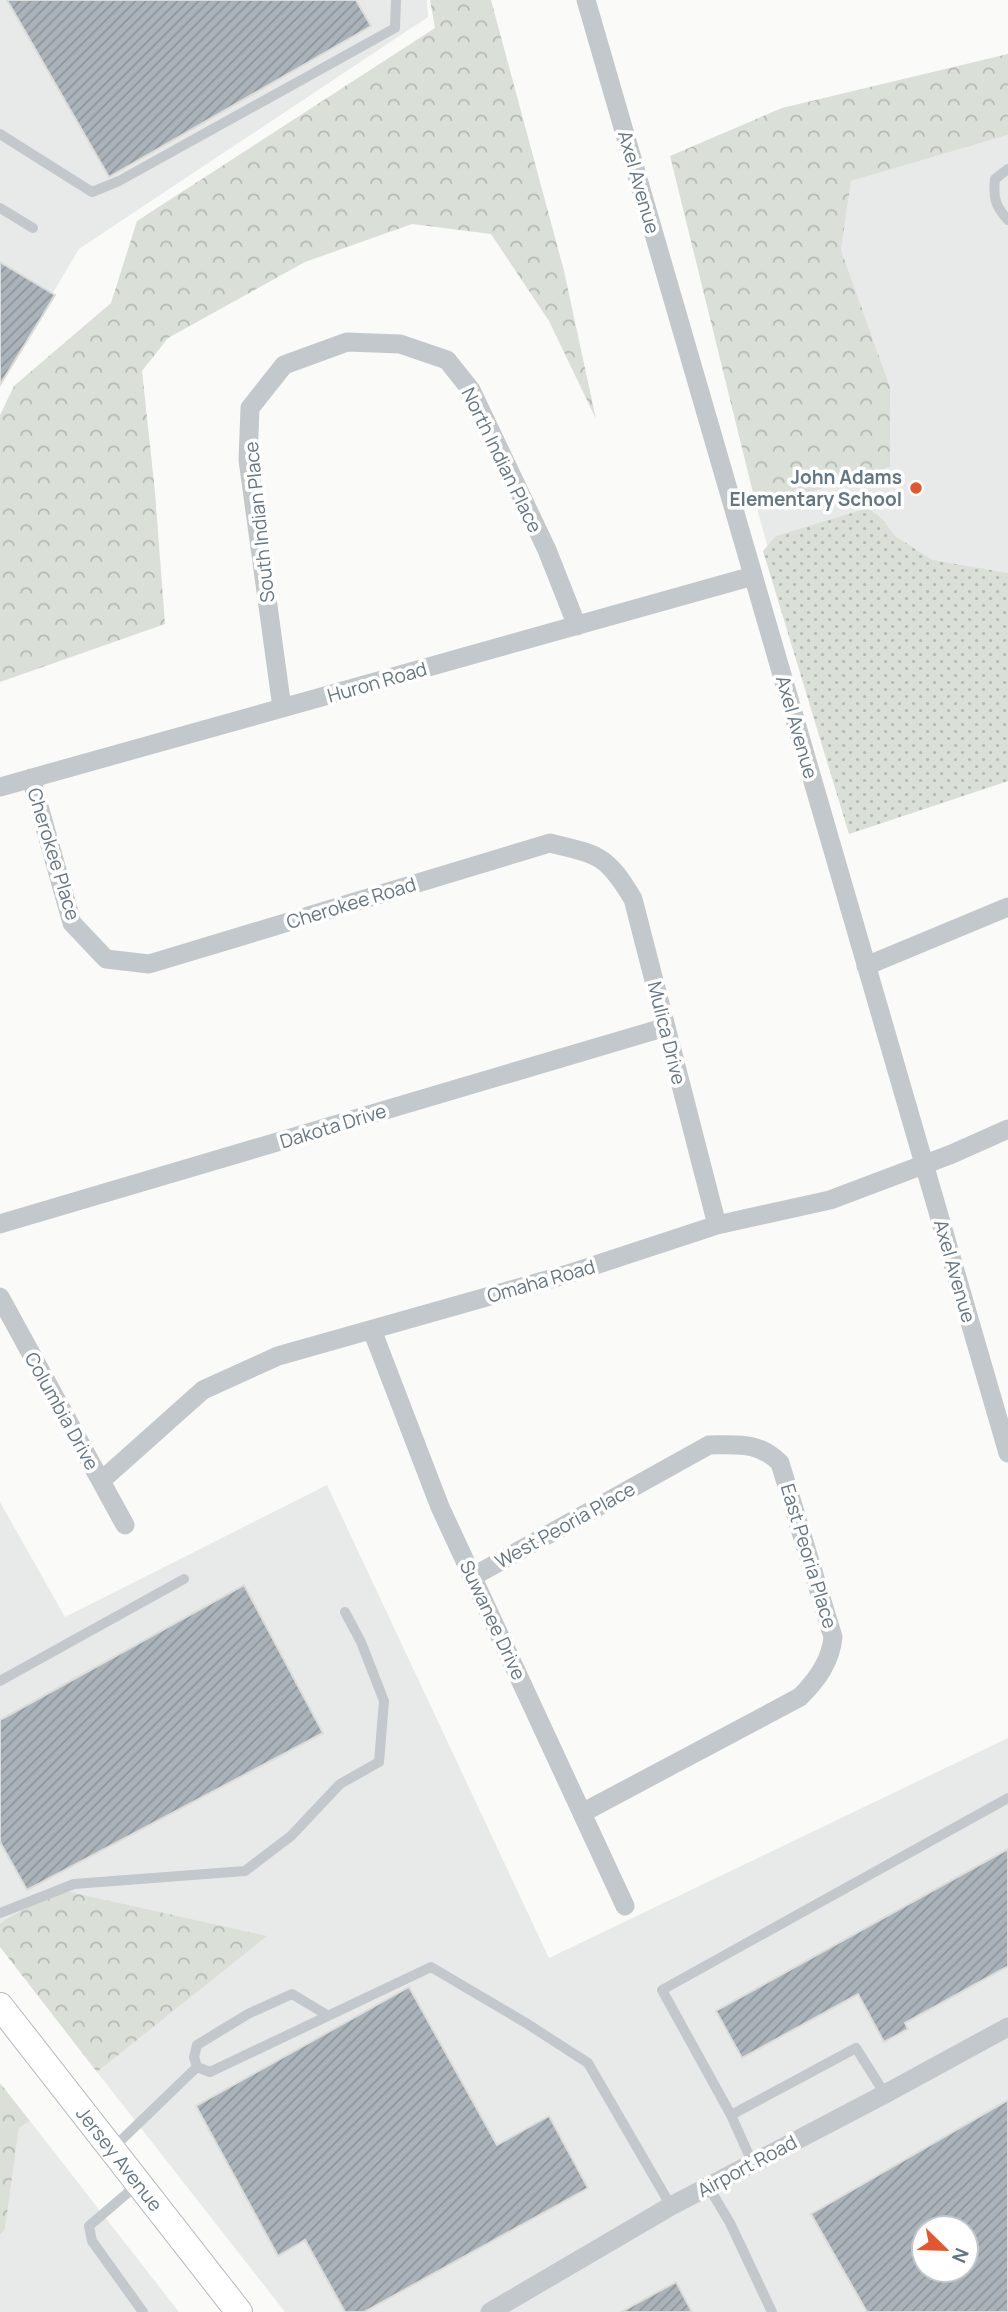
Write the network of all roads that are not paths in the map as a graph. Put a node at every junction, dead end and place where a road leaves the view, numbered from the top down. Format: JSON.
{"nodes":[{"id":1,"x":396,"y":0,"type":"edge"},
{"id":2,"x":586,"y":0,"type":"edge"},
{"id":3,"x":0,"y":134,"type":"edge"},
{"id":4,"x":1008,"y":169,"type":"edge"},
{"id":5,"x":0,"y":208,"type":"edge"},
{"id":6,"x":1008,"y":220,"type":"edge"},
{"id":7,"x":33,"y":228,"type":"dead end"},
{"id":8,"x":383,"y":344,"type":"joint"},
{"id":9,"x":753,"y":576,"type":"junction"},
{"id":10,"x":577,"y":626,"type":"junction"},
{"id":11,"x":282,"y":708,"type":"junction"},
{"id":12,"x":31,"y":778,"type":"junction"},
{"id":13,"x":0,"y":787,"type":"edge"},
{"id":14,"x":594,"y":854,"type":"joint"},
{"id":15,"x":1008,"y":907,"type":"edge"},
{"id":16,"x":106,"y":958,"type":"joint"},
{"id":17,"x":866,"y":966,"type":"junction"},
{"id":18,"x":666,"y":1027,"type":"junction"},
{"id":19,"x":1008,"y":1129,"type":"edge"},
{"id":20,"x":924,"y":1164,"type":"junction"},
{"id":21,"x":0,"y":1224,"type":"edge"},
{"id":22,"x":717,"y":1226,"type":"junction"},
{"id":23,"x":0,"y":1297,"type":"edge"},
{"id":24,"x":372,"y":1330,"type":"junction"},
{"id":25,"x":1008,"y":1453,"type":"edge"},
{"id":26,"x":657,"y":1473,"type":"joint"},
{"id":27,"x":101,"y":1481,"type":"junction"},
{"id":28,"x":125,"y":1525,"type":"dead end"},
{"id":29,"x":472,"y":1577,"type":"junction"},
{"id":30,"x":184,"y":1579,"type":"dead end"},
{"id":31,"x":345,"y":1612,"type":"dead end"},
{"id":32,"x":0,"y":1681,"type":"edge"},
{"id":33,"x":1008,"y":1798,"type":"edge"},
{"id":34,"x":582,"y":1813,"type":"junction"},
{"id":35,"x":625,"y":1906,"type":"dead end"},
{"id":36,"x":0,"y":1913,"type":"edge"},
{"id":37,"x":0,"y":2006,"type":"edge"},
{"id":38,"x":327,"y":2015,"type":"junction"},
{"id":39,"x":1008,"y":2026,"type":"edge"},
{"id":40,"x":197,"y":2067,"type":"junction"},
{"id":41,"x":885,"y":2094,"type":"junction"},
{"id":42,"x":731,"y":2115,"type":"junction"},
{"id":43,"x":111,"y":2149,"type":"junction"},
{"id":44,"x":752,"y":2162,"type":"junction"},
{"id":45,"x":138,"y":2184,"type":"junction"},
{"id":46,"x":708,"y":2186,"type":"junction"},
{"id":47,"x":671,"y":2206,"type":"junction"},
{"id":48,"x":143,"y":2312,"type":"edge"},
{"id":49,"x":239,"y":2312,"type":"edge"},
{"id":50,"x":490,"y":2312,"type":"edge"},
{"id":51,"x":772,"y":2312,"type":"edge"}],
"edges":[{"from":1,"to":3,"type":"lane"},
{"from":2,"to":9,"type":"street","name":"Axel Avenue"},
{"from":4,"to":6,"type":"lane"},
{"from":5,"to":7,"type":"lane"},
{"from":8,"to":10,"type":"street","name":"North Indian Place"},
{"from":8,"to":11,"type":"street","name":"South Indian Place"},
{"from":9,"to":10,"type":"street","name":"Huron Road"},
{"from":9,"to":17,"type":"street","name":"Axel Avenue"},
{"from":10,"to":11,"type":"street","name":"Huron Road"},
{"from":11,"to":12,"type":"street","name":"Huron Road"},
{"from":12,"to":13,"type":"street","name":"Huron Road"},
{"from":12,"to":16,"type":"street","name":"Cherokee Place"},
{"from":14,"to":16,"type":"street","name":"Cherokee Road"},
{"from":14,"to":18,"type":"street","name":"Mulica Drive"},
{"from":15,"to":17,"type":"street"},
{"from":17,"to":20,"type":"street","name":"Axel Avenue"},
{"from":18,"to":21,"type":"street","name":"Dakota Drive"},
{"from":18,"to":22,"type":"street","name":"Mulica Drive"},
{"from":19,"to":20,"type":"street","name":"Omaha Road"},
{"from":20,"to":22,"type":"street","name":"Omaha Road"},
{"from":20,"to":25,"type":"street","name":"Axel Avenue"},
{"from":22,"to":24,"type":"street","name":"Omaha Road"},
{"from":23,"to":27,"type":"street","name":"Columbia Drive"},
{"from":24,"to":27,"type":"street","name":"Omaha Road"},
{"from":24,"to":29,"type":"street","name":"Suwanee Drive"},
{"from":26,"to":29,"type":"street","name":"West Peoria Place"},
{"from":26,"to":34,"type":"street","name":"East Peoria Place"},
{"from":27,"to":28,"type":"street","name":"Columbia Drive"},
{"from":29,"to":34,"type":"street","name":"Suwanee Drive"},
{"from":30,"to":32,"type":"lane"},
{"from":31,"to":36,"type":"lane"},
{"from":33,"to":42,"type":"lane"},
{"from":34,"to":35,"type":"street","name":"Suwanee Drive"},
{"from":37,"to":43,"type":"main road","name":"Jersey Avenue"},
{"from":38,"to":40,"type":"lane"},
{"from":38,"to":40,"type":"lane"},
{"from":38,"to":47,"type":"lane"},
{"from":39,"to":41,"type":"street","name":"Airport Road"},
{"from":40,"to":43,"type":"lane"},
{"from":41,"to":42,"type":"lane"},
{"from":41,"to":44,"type":"street","name":"Airport Road"},
{"from":42,"to":44,"type":"lane"},
{"from":43,"to":45,"type":"main road","name":"Jersey Avenue"},
{"from":44,"to":46,"type":"street","name":"Airport Road"},
{"from":45,"to":48,"type":"lane"},
{"from":45,"to":49,"type":"main road","name":"Jersey Avenue"},
{"from":46,"to":47,"type":"street","name":"Airport Road"},
{"from":46,"to":51,"type":"lane"},
{"from":47,"to":50,"type":"street","name":"Airport Road"}]}
